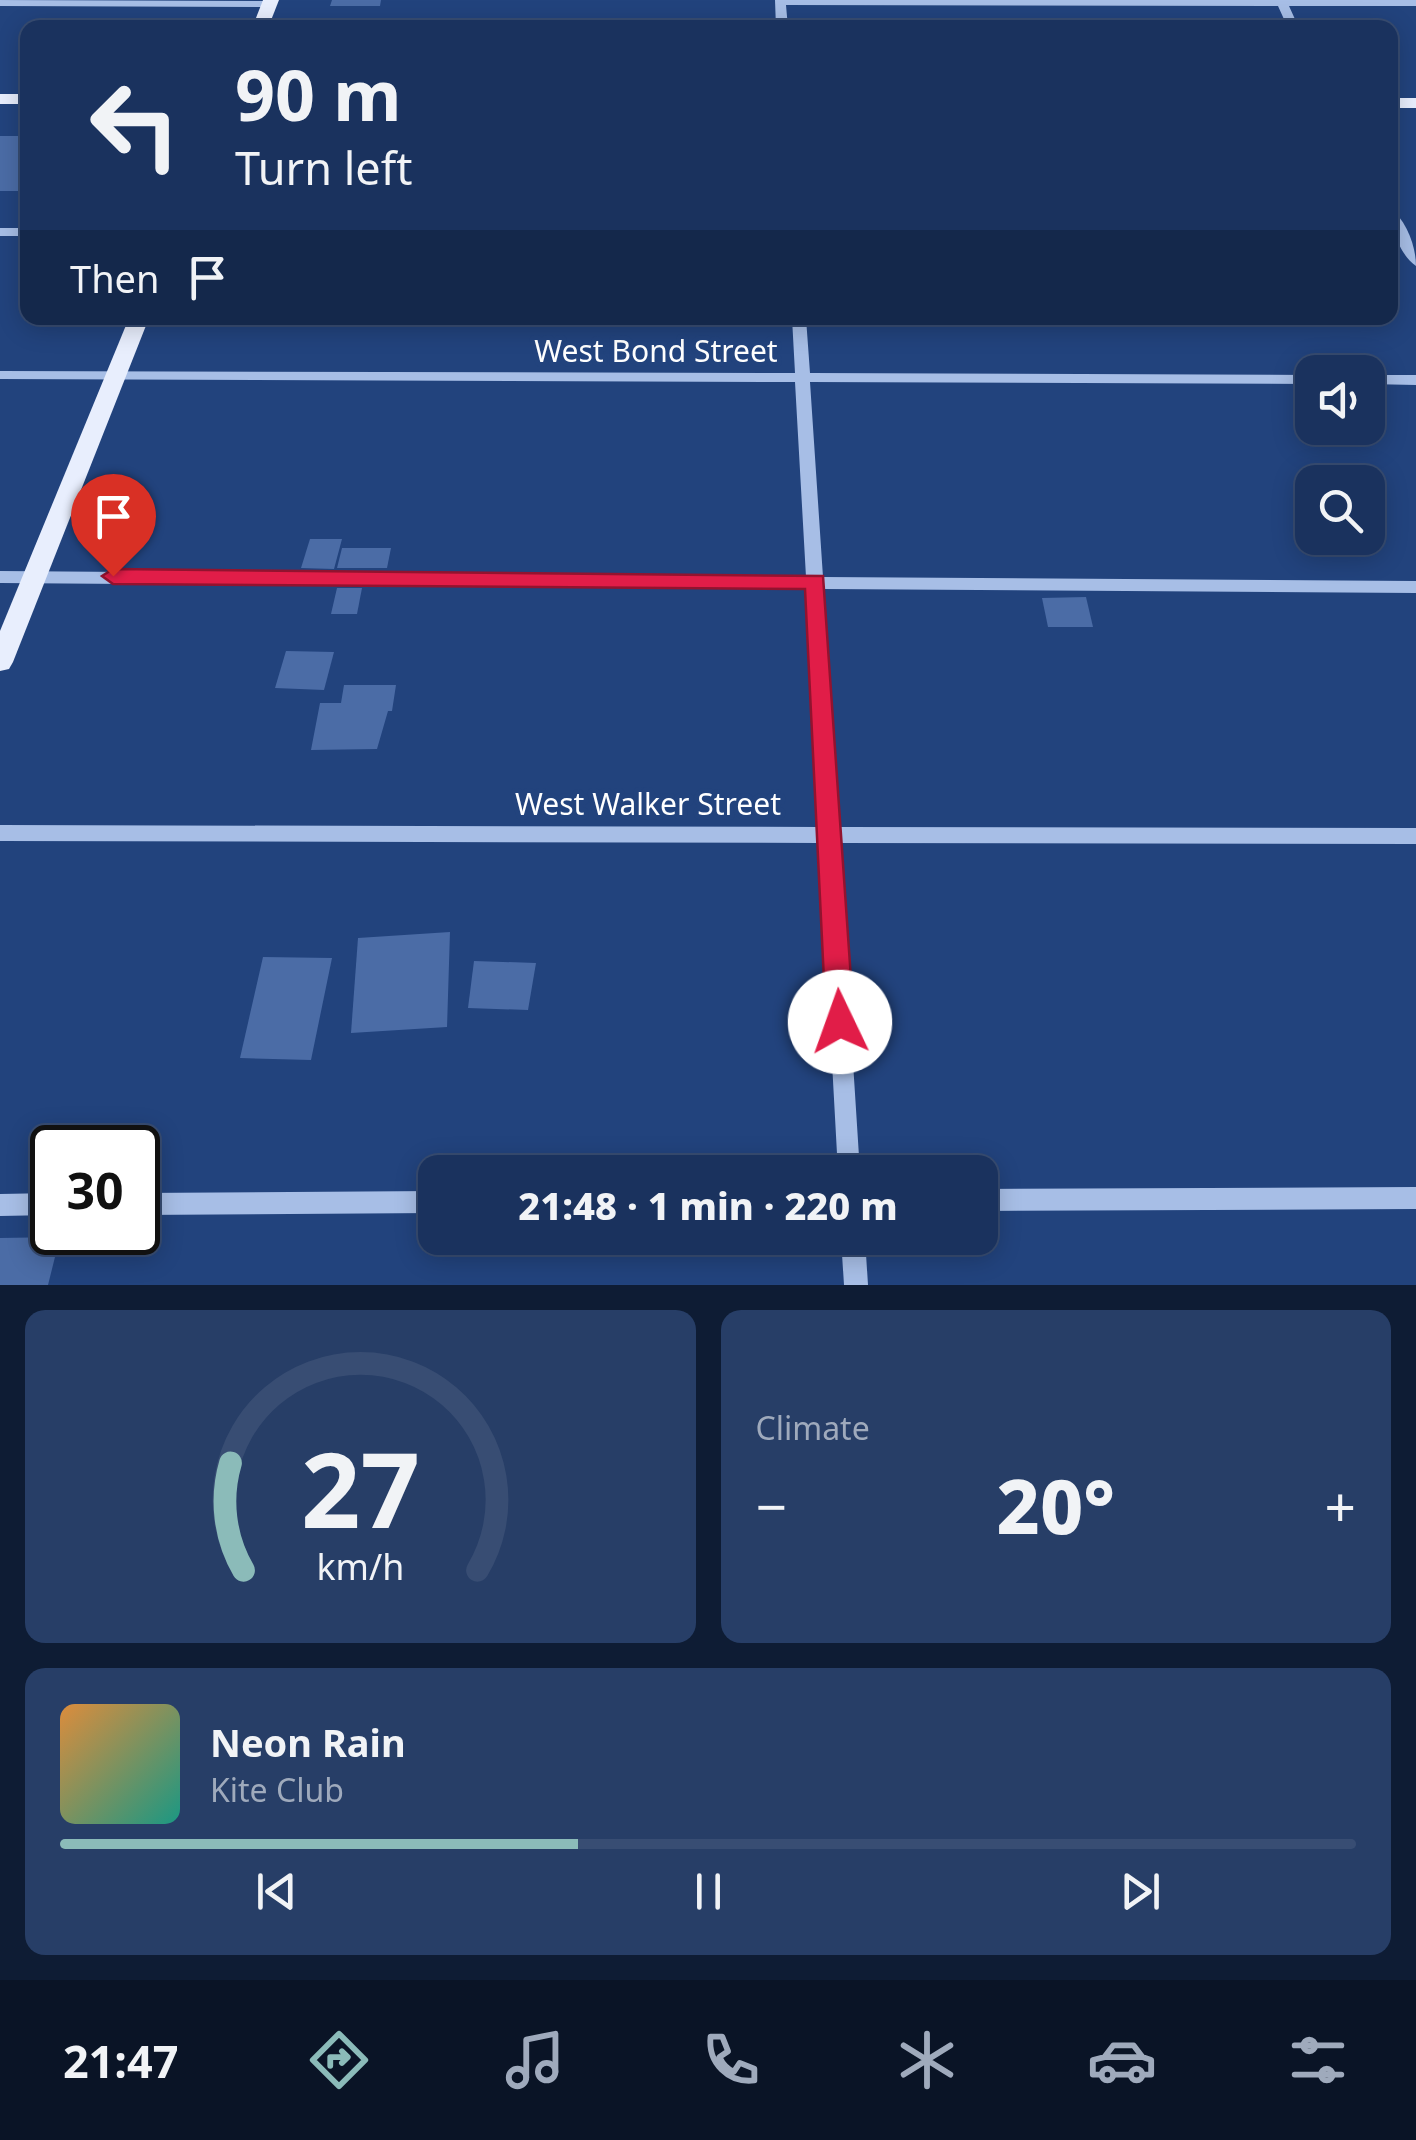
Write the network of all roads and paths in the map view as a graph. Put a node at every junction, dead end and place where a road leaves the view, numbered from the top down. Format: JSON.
{"nodes":[{"id":1,"x":780,"y":1,"type":"edge"},
{"id":2,"x":271,"y":2,"type":"edge"},
{"id":3,"x":1281,"y":2,"type":"edge"},
{"id":4,"x":0,"y":3,"type":"edge"},
{"id":5,"x":1416,"y":3,"type":"edge"},
{"id":6,"x":1403,"y":236,"type":"edge"},
{"id":7,"x":1416,"y":262,"type":"edge"},
{"id":8,"x":136,"y":325,"type":"edge"},
{"id":9,"x":799,"y":325,"type":"edge"},
{"id":10,"x":0,"y":375,"type":"edge"},
{"id":11,"x":114,"y":376,"type":"junction"},
{"id":12,"x":803,"y":378,"type":"junction"},
{"id":13,"x":1295,"y":380,"type":"edge"},
{"id":14,"x":1385,"y":380,"type":"edge"},
{"id":15,"x":1416,"y":380,"type":"edge"},
{"id":16,"x":0,"y":576,"type":"edge"},
{"id":17,"x":34,"y":576,"type":"junction"},
{"id":18,"x":815,"y":582,"type":"junction"},
{"id":19,"x":1416,"y":587,"type":"edge"},
{"id":20,"x":0,"y":662,"type":"edge"},
{"id":21,"x":0,"y":833,"type":"edge"},
{"id":22,"x":830,"y":833,"type":"junction"},
{"id":23,"x":1416,"y":836,"type":"edge"},
{"id":24,"x":848,"y":1155,"type":"edge"},
{"id":25,"x":1416,"y":1198,"type":"edge"},
{"id":26,"x":998,"y":1200,"type":"edge"},
{"id":27,"x":418,"y":1202,"type":"edge"},
{"id":28,"x":0,"y":1204,"type":"edge"},
{"id":29,"x":30,"y":1204,"type":"edge"},
{"id":30,"x":160,"y":1204,"type":"edge"},
{"id":31,"x":854,"y":1255,"type":"edge"},
{"id":32,"x":856,"y":1285,"type":"edge"}],
"edges":[{"from":1,"to":3,"type":"street"},
{"from":2,"to":4,"type":"street"},
{"from":3,"to":5,"type":"street"},
{"from":6,"to":7,"type":"street"},
{"from":8,"to":11,"type":"main road"},
{"from":9,"to":12,"type":"street"},
{"from":10,"to":11,"type":"street","name":"West Bond Street"},
{"from":11,"to":12,"type":"street","name":"West Bond Street"},
{"from":11,"to":17,"type":"main road"},
{"from":12,"to":13,"type":"street","name":"West Bond Street"},
{"from":12,"to":18,"type":"street"},
{"from":14,"to":15,"type":"street"},
{"from":16,"to":17,"type":"street"},
{"from":17,"to":18,"type":"street"},
{"from":17,"to":20,"type":"main road"},
{"from":18,"to":19,"type":"street"},
{"from":18,"to":22,"type":"street"},
{"from":21,"to":22,"type":"street","name":"West Walker Street"},
{"from":22,"to":23,"type":"street","name":"West Walker Street"},
{"from":22,"to":24,"type":"street"},
{"from":25,"to":26,"type":"street"},
{"from":27,"to":30,"type":"street"},
{"from":28,"to":29,"type":"street"},
{"from":31,"to":32,"type":"street"}]}
